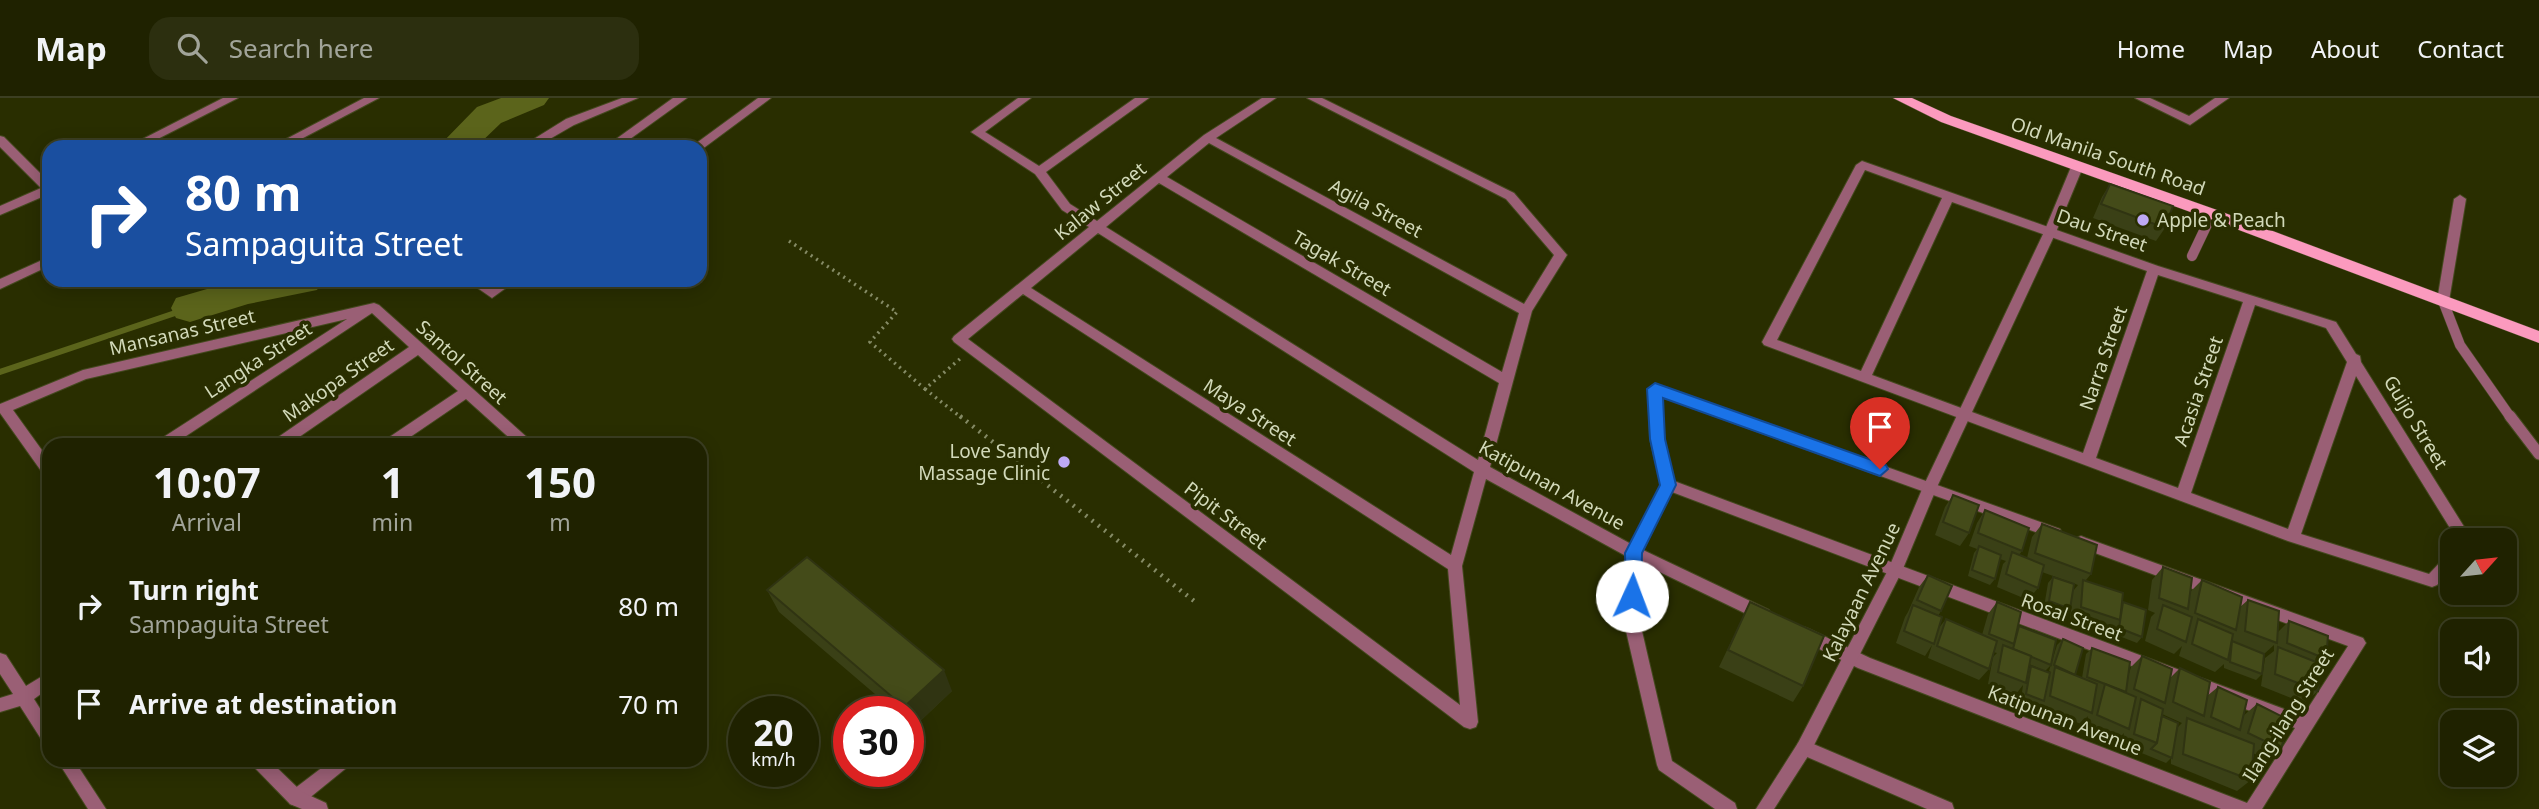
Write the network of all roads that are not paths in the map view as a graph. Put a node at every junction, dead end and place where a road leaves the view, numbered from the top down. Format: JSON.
{"nodes":[{"id":1,"x":232,"y":98,"type":"edge"},
{"id":2,"x":373,"y":98,"type":"edge"},
{"id":3,"x":632,"y":98,"type":"edge"},
{"id":4,"x":681,"y":98,"type":"edge"},
{"id":5,"x":765,"y":98,"type":"edge"},
{"id":6,"x":1025,"y":98,"type":"edge"},
{"id":7,"x":1143,"y":98,"type":"edge"},
{"id":8,"x":1270,"y":98,"type":"edge"},
{"id":9,"x":1313,"y":98,"type":"edge"},
{"id":10,"x":1900,"y":98,"type":"edge"},
{"id":11,"x":2141,"y":98,"type":"edge"},
{"id":12,"x":2222,"y":98,"type":"edge"},
{"id":13,"x":1208,"y":138,"type":"junction"},
{"id":14,"x":0,"y":139,"type":"edge"},
{"id":15,"x":147,"y":140,"type":"edge"},
{"id":16,"x":291,"y":140,"type":"edge"},
{"id":17,"x":539,"y":140,"type":"edge"},
{"id":18,"x":621,"y":140,"type":"edge"},
{"id":19,"x":707,"y":140,"type":"edge"},
{"id":20,"x":2077,"y":167,"type":"junction"},
{"id":21,"x":1039,"y":171,"type":"junction"},
{"id":22,"x":1159,"y":178,"type":"junction"},
{"id":23,"x":42,"y":182,"type":"edge"},
{"id":24,"x":42,"y":192,"type":"edge"},
{"id":25,"x":1948,"y":198,"type":"junction"},
{"id":26,"x":2460,"y":199,"type":"dead end"},
{"id":27,"x":0,"y":211,"type":"edge"},
{"id":28,"x":2213,"y":214,"type":"junction"},
{"id":29,"x":1096,"y":227,"type":"junction"},
{"id":30,"x":2050,"y":232,"type":"junction"},
{"id":31,"x":2192,"y":256,"type":"dead end"},
{"id":32,"x":42,"y":264,"type":"edge"},
{"id":33,"x":2154,"y":269,"type":"junction"},
{"id":34,"x":0,"y":284,"type":"edge"},
{"id":35,"x":483,"y":287,"type":"edge"},
{"id":36,"x":501,"y":287,"type":"edge"},
{"id":37,"x":1024,"y":289,"type":"junction"},
{"id":38,"x":2250,"y":300,"type":"junction"},
{"id":39,"x":2443,"y":301,"type":"junction"},
{"id":40,"x":374,"y":308,"type":"junction"},
{"id":41,"x":1526,"y":310,"type":"junction"},
{"id":42,"x":2331,"y":325,"type":"joint"},
{"id":43,"x":2539,"y":337,"type":"edge"},
{"id":44,"x":959,"y":340,"type":"joint"},
{"id":45,"x":418,"y":348,"type":"junction"},
{"id":46,"x":2355,"y":359,"type":"junction"},
{"id":47,"x":1864,"y":379,"type":"junction"},
{"id":48,"x":1506,"y":381,"type":"junction"},
{"id":49,"x":467,"y":392,"type":"junction"},
{"id":50,"x":1963,"y":416,"type":"junction"},
{"id":51,"x":173,"y":438,"type":"edge"},
{"id":52,"x":288,"y":438,"type":"edge"},
{"id":53,"x":399,"y":438,"type":"edge"},
{"id":54,"x":513,"y":438,"type":"edge"},
{"id":55,"x":2539,"y":454,"type":"edge"},
{"id":56,"x":2088,"y":460,"type":"junction"},
{"id":57,"x":42,"y":461,"type":"edge"},
{"id":58,"x":1481,"y":469,"type":"junction"},
{"id":59,"x":1668,"y":485,"type":"junction"},
{"id":60,"x":1930,"y":487,"type":"junction"},
{"id":61,"x":2183,"y":495,"type":"junction"},
{"id":62,"x":2458,"y":528,"type":"edge"},
{"id":63,"x":2293,"y":537,"type":"junction"},
{"id":64,"x":1634,"y":553,"type":"junction"},
{"id":65,"x":1455,"y":566,"type":"junction"},
{"id":66,"x":1895,"y":572,"type":"junction"},
{"id":67,"x":2440,"y":572,"type":"edge"},
{"id":68,"x":1852,"y":657,"type":"junction"},
{"id":69,"x":0,"y":660,"type":"edge"},
{"id":70,"x":42,"y":684,"type":"edge"},
{"id":71,"x":22,"y":698,"type":"junction"},
{"id":72,"x":0,"y":705,"type":"edge"},
{"id":73,"x":2306,"y":725,"type":"junction"},
{"id":74,"x":42,"y":727,"type":"edge"},
{"id":75,"x":1804,"y":748,"type":"junction"},
{"id":76,"x":70,"y":767,"type":"edge"},
{"id":77,"x":265,"y":767,"type":"edge"},
{"id":78,"x":335,"y":767,"type":"edge"},
{"id":79,"x":296,"y":798,"type":"junction"},
{"id":80,"x":98,"y":809,"type":"edge"},
{"id":81,"x":320,"y":809,"type":"edge"},
{"id":82,"x":1729,"y":809,"type":"edge"},
{"id":83,"x":1764,"y":809,"type":"edge"},
{"id":84,"x":1946,"y":809,"type":"edge"},
{"id":85,"x":2241,"y":809,"type":"edge"},
{"id":86,"x":2253,"y":809,"type":"edge"}],
"edges":[{"from":1,"to":15,"type":"street"},
{"from":2,"to":16,"type":"street"},
{"from":3,"to":17,"type":"street"},
{"from":4,"to":18,"type":"street"},
{"from":5,"to":19,"type":"street"},
{"from":6,"to":21,"type":"street","name":"Katipunan Avenue"},
{"from":7,"to":21,"type":"street"},
{"from":8,"to":13,"type":"street","name":"Kalaw Street"},
{"from":9,"to":41,"type":"street"},
{"from":10,"to":20,"type":"main road","name":"Old Manila South Road"},
{"from":11,"to":12,"type":"street"},
{"from":13,"to":22,"type":"street","name":"Kalaw Street"},
{"from":13,"to":41,"type":"street","name":"Agila Street"},
{"from":14,"to":23,"type":"street"},
{"from":20,"to":28,"type":"main road","name":"Old Manila South Road"},
{"from":20,"to":30,"type":"street","name":"Kalayaan Avenue"},
{"from":21,"to":29,"type":"street","name":"Katipunan Avenue"},
{"from":22,"to":29,"type":"street","name":"Kalaw Street"},
{"from":22,"to":48,"type":"street","name":"Tagak Street"},
{"from":24,"to":27,"type":"street"},
{"from":25,"to":30,"type":"street","name":"Dau Street"},
{"from":25,"to":47,"type":"street"},
{"from":25,"to":47,"type":"street","name":"Dau Street"},
{"from":26,"to":39,"type":"street"},
{"from":28,"to":31,"type":"lane"},
{"from":28,"to":39,"type":"main road","name":"Old Manila South Road"},
{"from":29,"to":37,"type":"street","name":"Kalaw Street"},
{"from":29,"to":58,"type":"street","name":"Katipunan Avenue"},
{"from":30,"to":33,"type":"street","name":"Dau Street"},
{"from":30,"to":50,"type":"street","name":"Kalayaan Avenue"},
{"from":32,"to":34,"type":"street"},
{"from":33,"to":38,"type":"street","name":"Dau Street"},
{"from":33,"to":56,"type":"street","name":"Narra Street"},
{"from":35,"to":36,"type":"street"},
{"from":37,"to":44,"type":"street","name":"Kalaw Street"},
{"from":37,"to":65,"type":"street","name":"Maya Street"},
{"from":38,"to":42,"type":"street","name":"Dau Street"},
{"from":38,"to":61,"type":"street","name":"Acasia Street"},
{"from":39,"to":43,"type":"main road","name":"Old Manila South Road"},
{"from":39,"to":55,"type":"lane"},
{"from":40,"to":45,"type":"street","name":"Santol Street"},
{"from":40,"to":51,"type":"street","name":"Langka Street"},
{"from":40,"to":57,"type":"street","name":"Mansanas Street"},
{"from":41,"to":48,"type":"street"},
{"from":42,"to":46,"type":"street","name":"Guijo Street"},
{"from":44,"to":65,"type":"street","name":"Pipit Street"},
{"from":45,"to":49,"type":"street","name":"Santol Street"},
{"from":45,"to":52,"type":"street","name":"Makopa Street"},
{"from":46,"to":62,"type":"street","name":"Guijo Street"},
{"from":46,"to":63,"type":"street"},
{"from":47,"to":50,"type":"street"},
{"from":48,"to":58,"type":"street"},
{"from":49,"to":53,"type":"street"},
{"from":49,"to":54,"type":"street","name":"Santol Street"},
{"from":50,"to":56,"type":"street"},
{"from":50,"to":60,"type":"street","name":"Kalayaan Avenue"},
{"from":56,"to":61,"type":"street"},
{"from":58,"to":64,"type":"street","name":"Katipunan Avenue"},
{"from":58,"to":65,"type":"street"},
{"from":59,"to":60,"type":"street"},
{"from":59,"to":64,"type":"street"},
{"from":59,"to":66,"type":"street","name":"Rosal Street"},
{"from":60,"to":66,"type":"street","name":"Kalayaan Avenue"},
{"from":60,"to":73,"type":"street","name":"Ilang-ilang Street"},
{"from":61,"to":63,"type":"street"},
{"from":63,"to":67,"type":"street"},
{"from":64,"to":68,"type":"street","name":"Katipunan Avenue"},
{"from":64,"to":82,"type":"street"},
{"from":66,"to":68,"type":"street","name":"Kalayaan Avenue"},
{"from":66,"to":73,"type":"street","name":"Rosal Street"},
{"from":68,"to":75,"type":"street","name":"Kalayaan Avenue"},
{"from":68,"to":85,"type":"street","name":"Katipunan Avenue"},
{"from":69,"to":71,"type":"street"},
{"from":70,"to":71,"type":"street"},
{"from":71,"to":72,"type":"street"},
{"from":71,"to":74,"type":"street"},
{"from":73,"to":86,"type":"street","name":"Ilang-ilang Street"},
{"from":75,"to":83,"type":"street","name":"Kalayaan Avenue"},
{"from":75,"to":84,"type":"street"},
{"from":76,"to":80,"type":"street"},
{"from":77,"to":79,"type":"street"},
{"from":78,"to":79,"type":"street"},
{"from":79,"to":81,"type":"street"}]}
